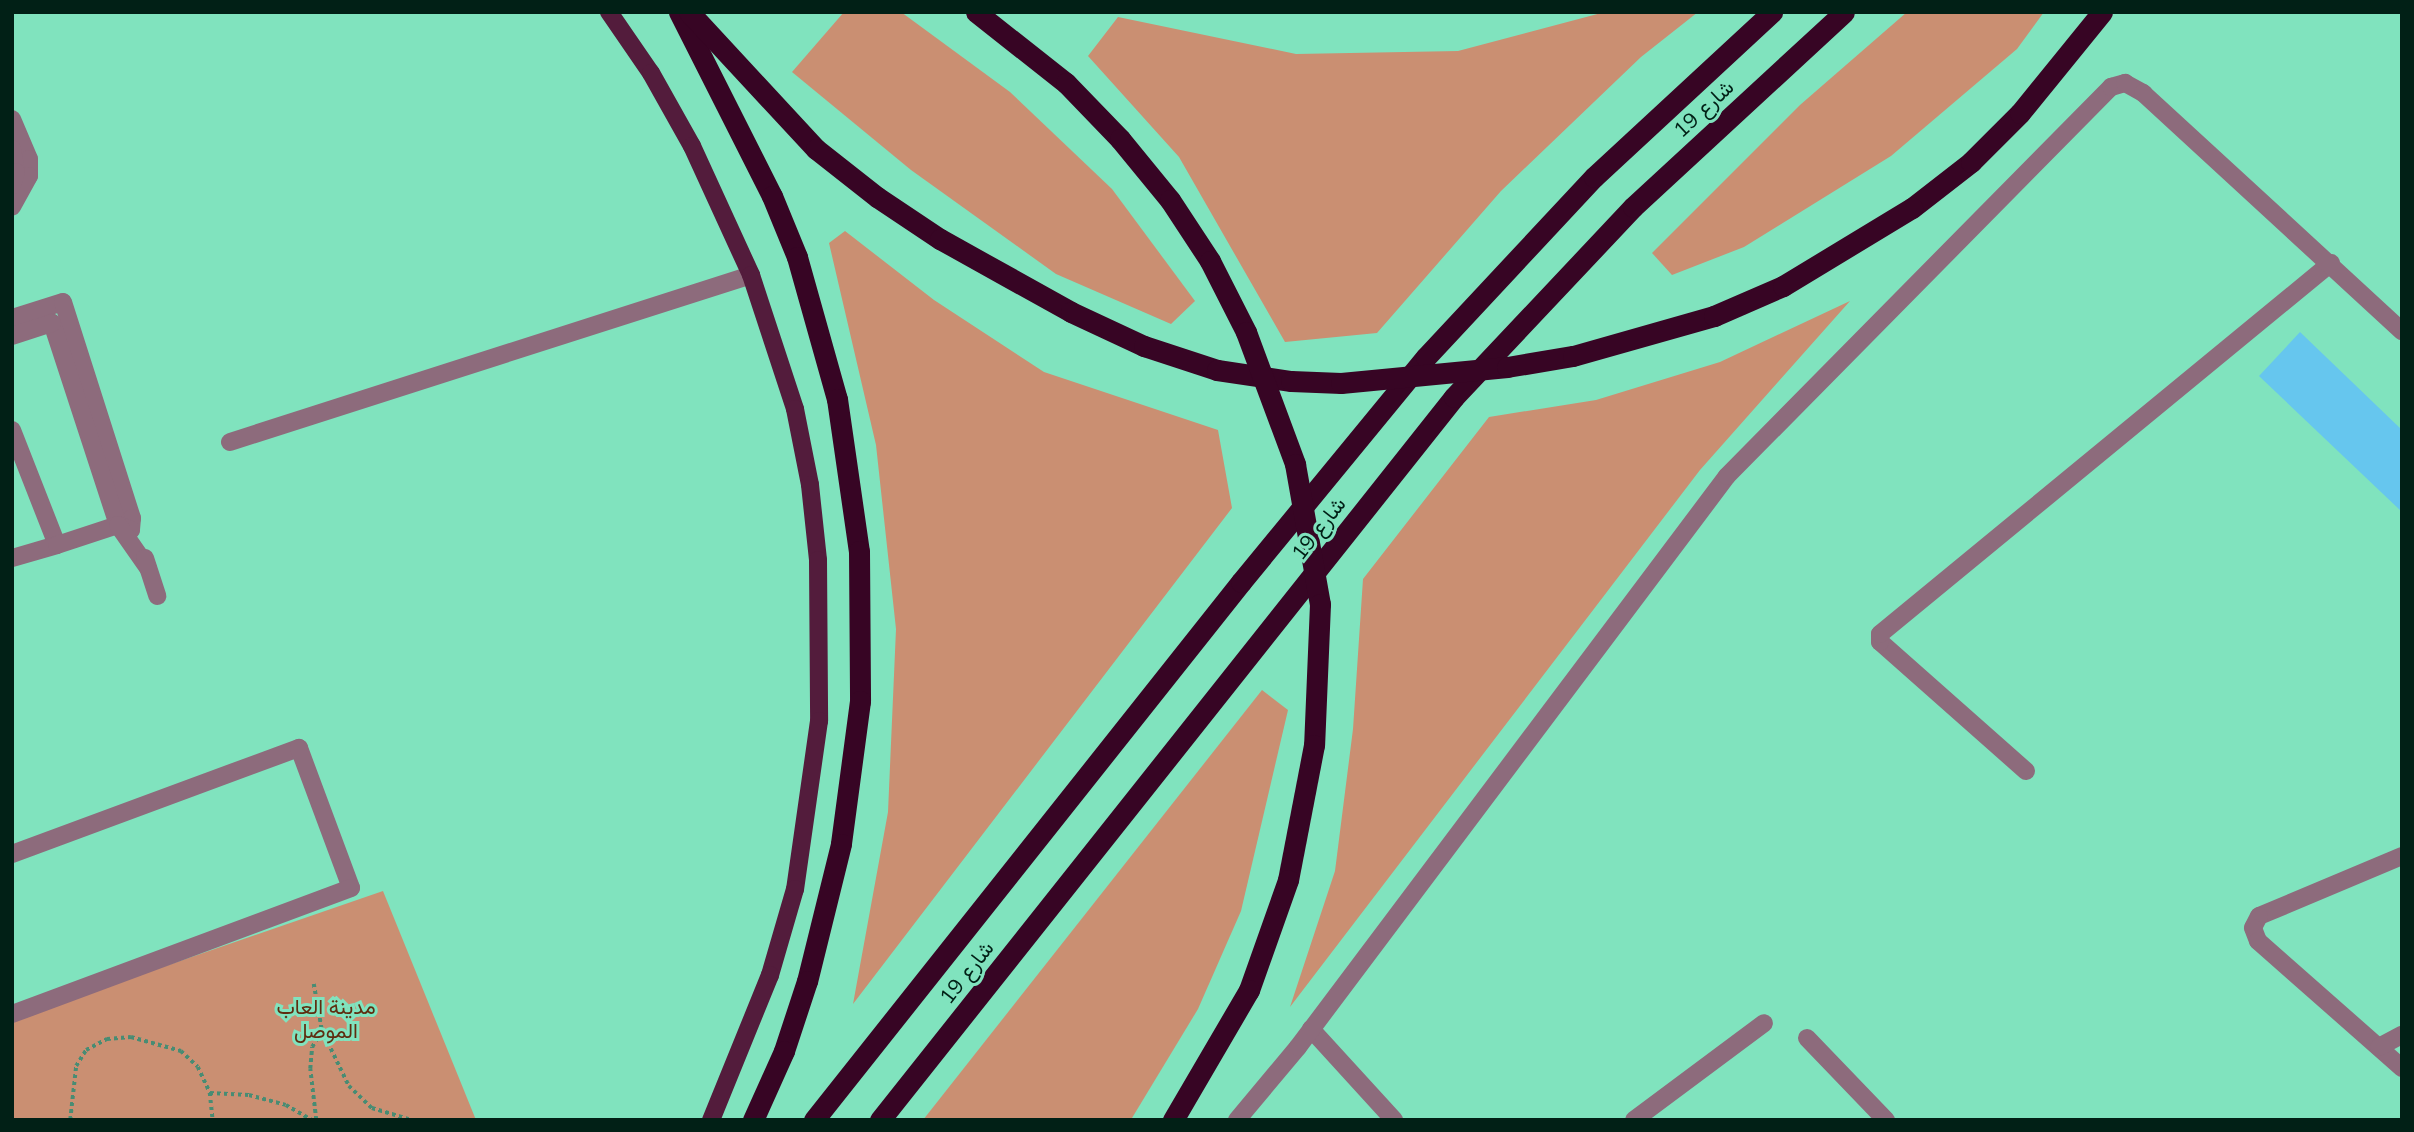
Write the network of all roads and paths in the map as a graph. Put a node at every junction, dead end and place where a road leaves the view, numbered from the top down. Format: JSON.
{"nodes":[{"id":1,"x":610,"y":12,"type":"edge"},
{"id":2,"x":679,"y":12,"type":"edge"},
{"id":3,"x":689,"y":12,"type":"edge"},
{"id":4,"x":976,"y":12,"type":"edge"},
{"id":5,"x":1772,"y":12,"type":"edge"},
{"id":6,"x":1844,"y":12,"type":"edge"},
{"id":7,"x":2102,"y":12,"type":"edge"},
{"id":8,"x":12,"y":119,"type":"edge"},
{"id":9,"x":12,"y":149,"type":"edge"},
{"id":10,"x":12,"y":185,"type":"edge"},
{"id":11,"x":12,"y":207,"type":"edge"},
{"id":12,"x":2331,"y":262,"type":"junction"},
{"id":13,"x":751,"y":275,"type":"junction"},
{"id":14,"x":12,"y":318,"type":"edge"},
{"id":15,"x":2402,"y":331,"type":"edge"},
{"id":16,"x":12,"y":336,"type":"edge"},
{"id":17,"x":12,"y":430,"type":"edge"},
{"id":18,"x":230,"y":442,"type":"dead end"},
{"id":19,"x":125,"y":522,"type":"junction"},
{"id":20,"x":57,"y":545,"type":"junction"},
{"id":21,"x":12,"y":558,"type":"edge"},
{"id":22,"x":157,"y":596,"type":"dead end"},
{"id":23,"x":2026,"y":771,"type":"dead end"},
{"id":24,"x":12,"y":855,"type":"edge"},
{"id":25,"x":2402,"y":856,"type":"edge"},
{"id":26,"x":314,"y":984,"type":"dead end"},
{"id":27,"x":12,"y":1014,"type":"edge"},
{"id":28,"x":1765,"y":1023,"type":"dead end"},
{"id":29,"x":1311,"y":1029,"type":"junction"},
{"id":30,"x":322,"y":1030,"type":"junction"},
{"id":31,"x":2402,"y":1035,"type":"edge"},
{"id":32,"x":1807,"y":1038,"type":"dead end"},
{"id":33,"x":2379,"y":1047,"type":"junction"},
{"id":34,"x":2402,"y":1068,"type":"edge"},
{"id":35,"x":210,"y":1093,"type":"junction"},
{"id":36,"x":70,"y":1120,"type":"edge"},
{"id":37,"x":213,"y":1120,"type":"edge"},
{"id":38,"x":314,"y":1120,"type":"edge"},
{"id":39,"x":412,"y":1120,"type":"edge"},
{"id":40,"x":711,"y":1120,"type":"edge"},
{"id":41,"x":753,"y":1120,"type":"edge"},
{"id":42,"x":814,"y":1120,"type":"edge"},
{"id":43,"x":880,"y":1120,"type":"edge"},
{"id":44,"x":1173,"y":1120,"type":"edge"},
{"id":45,"x":1237,"y":1120,"type":"edge"},
{"id":46,"x":1394,"y":1120,"type":"edge"},
{"id":47,"x":1634,"y":1120,"type":"edge"},
{"id":48,"x":1886,"y":1120,"type":"edge"}],
"edges":[{"from":1,"to":13,"type":"main road"},
{"from":2,"to":41,"type":"highway"},
{"from":3,"to":7,"type":"highway","bridge":true},
{"from":4,"to":44,"type":"highway","bridge":true},
{"from":5,"to":42,"type":"highway","name":"شارع 19"},
{"from":6,"to":43,"type":"highway","name":"شارع 19"},
{"from":8,"to":11,"type":"street"},
{"from":9,"to":10,"type":"street"},
{"from":12,"to":15,"type":"street"},
{"from":12,"to":23,"type":"street"},
{"from":12,"to":29,"type":"street"},
{"from":13,"to":18,"type":"street"},
{"from":13,"to":40,"type":"main road"},
{"from":14,"to":19,"type":"street"},
{"from":16,"to":19,"type":"street"},
{"from":17,"to":20,"type":"street"},
{"from":19,"to":20,"type":"street"},
{"from":19,"to":22,"type":"street"},
{"from":20,"to":21,"type":"street"},
{"from":24,"to":27,"type":"street"},
{"from":25,"to":33,"type":"street"},
{"from":26,"to":30,"type":"path"},
{"from":28,"to":47,"type":"street"},
{"from":29,"to":45,"type":"street"},
{"from":29,"to":46,"type":"street"},
{"from":30,"to":38,"type":"path"},
{"from":30,"to":39,"type":"path"},
{"from":31,"to":33,"type":"street"},
{"from":32,"to":48,"type":"street"},
{"from":33,"to":34,"type":"street"},
{"from":35,"to":36,"type":"path"},
{"from":35,"to":37,"type":"path"},
{"from":35,"to":38,"type":"path"}]}
